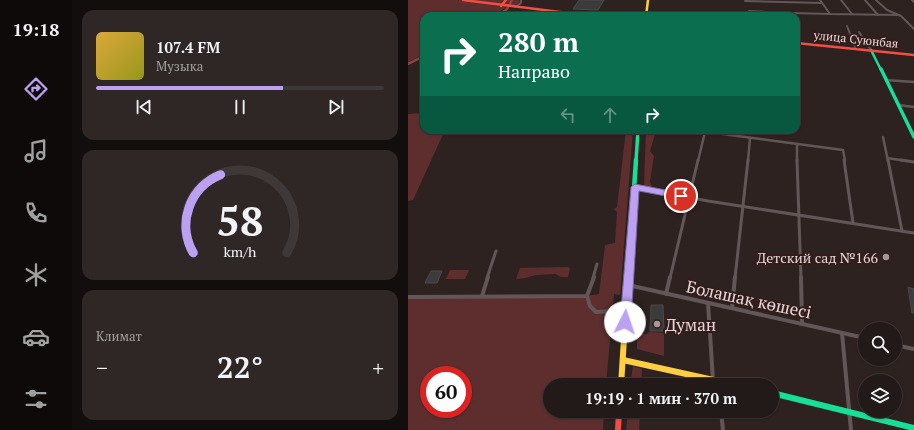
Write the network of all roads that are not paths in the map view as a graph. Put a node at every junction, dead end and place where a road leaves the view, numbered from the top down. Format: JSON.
{"nodes":[{"id":1,"x":463,"y":0,"type":"edge"},
{"id":2,"x":506,"y":0,"type":"edge"},
{"id":3,"x":521,"y":0,"type":"edge"},
{"id":4,"x":648,"y":0,"type":"edge"},
{"id":5,"x":820,"y":0,"type":"edge"},
{"id":6,"x":842,"y":0,"type":"edge"},
{"id":7,"x":865,"y":0,"type":"edge"},
{"id":8,"x":876,"y":0,"type":"edge"},
{"id":9,"x":912,"y":0,"type":"edge"},
{"id":10,"x":746,"y":1,"type":"edge"},
{"id":11,"x":914,"y":2,"type":"edge"},
{"id":12,"x":822,"y":3,"type":"junction"},
{"id":13,"x":508,"y":7,"type":"junction"},
{"id":14,"x":749,"y":11,"type":"dead end"},
{"id":15,"x":555,"y":12,"type":"edge"},
{"id":16,"x":646,"y":12,"type":"edge"},
{"id":17,"x":768,"y":12,"type":"edge"},
{"id":18,"x":800,"y":13,"type":"edge"},
{"id":19,"x":830,"y":14,"type":"junction"},
{"id":20,"x":852,"y":14,"type":"junction"},
{"id":21,"x":878,"y":14,"type":"junction"},
{"id":22,"x":900,"y":15,"type":"junction"},
{"id":23,"x":914,"y":23,"type":"edge"},
{"id":24,"x":909,"y":24,"type":"junction"},
{"id":25,"x":847,"y":26,"type":"dead end"},
{"id":26,"x":914,"y":29,"type":"edge"},
{"id":27,"x":859,"y":32,"type":"dead end"},
{"id":28,"x":800,"y":43,"type":"edge"},
{"id":29,"x":856,"y":49,"type":"junction"},
{"id":30,"x":871,"y":50,"type":"junction"},
{"id":31,"x":914,"y":54,"type":"edge"},
{"id":32,"x":886,"y":80,"type":"junction"},
{"id":33,"x":914,"y":82,"type":"edge"},
{"id":34,"x":897,"y":105,"type":"junction"},
{"id":35,"x":914,"y":106,"type":"edge"},
{"id":36,"x":912,"y":130,"type":"edge"},
{"id":37,"x":638,"y":134,"type":"edge"},
{"id":38,"x":705,"y":134,"type":"edge"},
{"id":39,"x":720,"y":134,"type":"edge"},
{"id":40,"x":883,"y":137,"type":"dead end"},
{"id":41,"x":750,"y":138,"type":"junction"},
{"id":42,"x":914,"y":138,"type":"edge"},
{"id":43,"x":797,"y":144,"type":"junction"},
{"id":44,"x":887,"y":158,"type":"junction"},
{"id":45,"x":914,"y":162,"type":"edge"},
{"id":46,"x":635,"y":187,"type":"junction"},
{"id":47,"x":689,"y":198,"type":"junction"},
{"id":48,"x":743,"y":206,"type":"junction"},
{"id":49,"x":798,"y":215,"type":"junction"},
{"id":50,"x":853,"y":223,"type":"junction"},
{"id":51,"x":902,"y":231,"type":"junction"},
{"id":52,"x":914,"y":233,"type":"edge"},
{"id":53,"x":496,"y":251,"type":"dead end"},
{"id":54,"x":596,"y":264,"type":"dead end"},
{"id":55,"x":628,"y":285,"type":"junction"},
{"id":56,"x":666,"y":294,"type":"junction"},
{"id":57,"x":482,"y":296,"type":"junction"},
{"id":58,"x":587,"y":296,"type":"junction"},
{"id":59,"x":408,"y":297,"type":"edge"},
{"id":60,"x":708,"y":303,"type":"junction"},
{"id":61,"x":732,"y":308,"type":"junction"},
{"id":62,"x":626,"y":310,"type":"junction"},
{"id":63,"x":802,"y":324,"type":"junction"},
{"id":64,"x":842,"y":332,"type":"junction"},
{"id":65,"x":858,"y":336,"type":"edge"},
{"id":66,"x":902,"y":346,"type":"edge"},
{"id":67,"x":914,"y":349,"type":"edge"},
{"id":68,"x":623,"y":360,"type":"junction"},
{"id":69,"x":622,"y":378,"type":"edge"},
{"id":70,"x":704,"y":378,"type":"edge"},
{"id":71,"x":713,"y":378,"type":"edge"},
{"id":72,"x":779,"y":395,"type":"edge"},
{"id":73,"x":849,"y":411,"type":"junction"},
{"id":74,"x":619,"y":418,"type":"edge"},
{"id":75,"x":722,"y":418,"type":"edge"},
{"id":76,"x":914,"y":428,"type":"edge"},
{"id":77,"x":618,"y":430,"type":"edge"},
{"id":78,"x":723,"y":430,"type":"edge"},
{"id":79,"x":851,"y":430,"type":"edge"}],
"edges":[{"from":1,"to":13,"type":"street"},
{"from":2,"to":13,"type":"street"},
{"from":3,"to":13,"type":"street"},
{"from":4,"to":16,"type":"street"},
{"from":5,"to":12,"type":"street"},
{"from":6,"to":20,"type":"street"},
{"from":7,"to":21,"type":"street"},
{"from":8,"to":22,"type":"street"},
{"from":9,"to":11,"type":"street"},
{"from":10,"to":12,"type":"street"},
{"from":12,"to":19,"type":"street"},
{"from":13,"to":15,"type":"street"},
{"from":14,"to":17,"type":"street"},
{"from":18,"to":19,"type":"street"},
{"from":19,"to":20,"type":"street"},
{"from":20,"to":21,"type":"street"},
{"from":21,"to":22,"type":"street"},
{"from":22,"to":24,"type":"street"},
{"from":23,"to":24,"type":"street"},
{"from":24,"to":26,"type":"street"},
{"from":25,"to":29,"type":"street"},
{"from":27,"to":30,"type":"street"},
{"from":28,"to":29,"type":"street","name":"улица Суюнбая"},
{"from":29,"to":30,"type":"street","name":"улица Суюнбая"},
{"from":30,"to":31,"type":"street","name":"улица Суюнбая"},
{"from":30,"to":32,"type":"street"},
{"from":32,"to":33,"type":"street"},
{"from":32,"to":34,"type":"street"},
{"from":34,"to":35,"type":"street"},
{"from":34,"to":36,"type":"street"},
{"from":36,"to":42,"type":"street"},
{"from":37,"to":46,"type":"street"},
{"from":38,"to":47,"type":"street"},
{"from":39,"to":41,"type":"street"},
{"from":40,"to":44,"type":"street"},
{"from":41,"to":43,"type":"street"},
{"from":41,"to":48,"type":"street"},
{"from":43,"to":49,"type":"street"},
{"from":43,"to":50,"type":"street"},
{"from":44,"to":45,"type":"street"},
{"from":44,"to":51,"type":"street"},
{"from":46,"to":47,"type":"street"},
{"from":46,"to":55,"type":"street"},
{"from":47,"to":48,"type":"street"},
{"from":47,"to":56,"type":"street"},
{"from":48,"to":49,"type":"street"},
{"from":48,"to":61,"type":"street"},
{"from":49,"to":50,"type":"street"},
{"from":49,"to":63,"type":"street"},
{"from":50,"to":51,"type":"street"},
{"from":51,"to":52,"type":"street"},
{"from":53,"to":57,"type":"street"},
{"from":54,"to":58,"type":"street"},
{"from":55,"to":56,"type":"street","name":"Болашақ көшесі"},
{"from":55,"to":62,"type":"street"},
{"from":56,"to":60,"type":"street","name":"Болашақ көшесі"},
{"from":57,"to":58,"type":"street"},
{"from":57,"to":59,"type":"street"},
{"from":58,"to":62,"type":"street"},
{"from":60,"to":61,"type":"street","name":"Болашақ көшесі"},
{"from":60,"to":71,"type":"street"},
{"from":61,"to":63,"type":"street","name":"Болашақ көшесі"},
{"from":62,"to":68,"type":"street"},
{"from":63,"to":64,"type":"street","name":"Болашақ көшесі"},
{"from":64,"to":65,"type":"street","name":"Болашақ көшесі"},
{"from":64,"to":73,"type":"street"},
{"from":66,"to":67,"type":"street"},
{"from":68,"to":69,"type":"street"},
{"from":68,"to":70,"type":"street"},
{"from":72,"to":73,"type":"street"},
{"from":73,"to":76,"type":"street"},
{"from":73,"to":79,"type":"street"},
{"from":74,"to":77,"type":"street"},
{"from":75,"to":78,"type":"street"}]}
